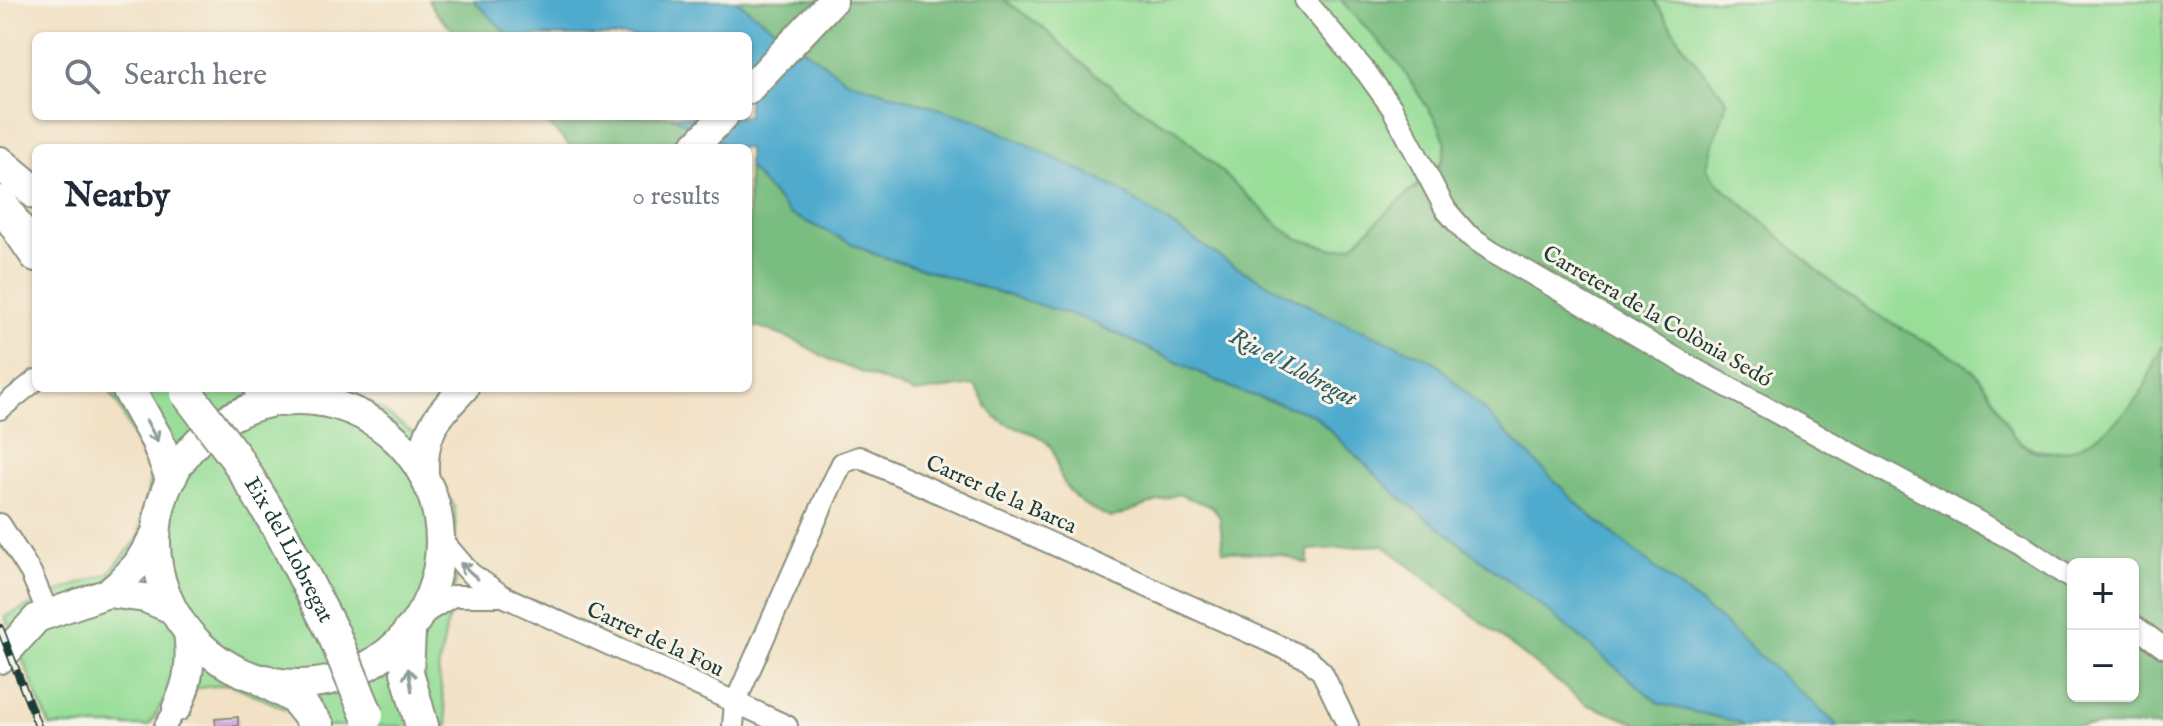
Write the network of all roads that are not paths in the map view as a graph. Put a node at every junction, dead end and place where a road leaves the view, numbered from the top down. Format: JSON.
{"nodes":[{"id":1,"x":833,"y":0,"type":"edge"},
{"id":2,"x":1305,"y":0,"type":"edge"},
{"id":3,"x":752,"y":86,"type":"edge"},
{"id":4,"x":720,"y":120,"type":"edge"},
{"id":5,"x":697,"y":144,"type":"edge"},
{"id":6,"x":0,"y":163,"type":"edge"},
{"id":7,"x":0,"y":183,"type":"edge"},
{"id":8,"x":32,"y":190,"type":"edge"},
{"id":9,"x":0,"y":202,"type":"edge"},
{"id":10,"x":32,"y":218,"type":"edge"},
{"id":11,"x":32,"y":249,"type":"edge"},
{"id":12,"x":32,"y":383,"type":"edge"},
{"id":13,"x":130,"y":392,"type":"edge"},
{"id":14,"x":186,"y":392,"type":"edge"},
{"id":15,"x":272,"y":394,"type":"edge"},
{"id":16,"x":455,"y":398,"type":"edge"},
{"id":17,"x":0,"y":409,"type":"edge"},
{"id":18,"x":380,"y":426,"type":"junction"},
{"id":19,"x":171,"y":476,"type":"junction"},
{"id":20,"x":424,"y":476,"type":"junction"},
{"id":21,"x":0,"y":524,"type":"edge"},
{"id":22,"x":155,"y":535,"type":"junction"},
{"id":23,"x":441,"y":539,"type":"junction"},
{"id":24,"x":2067,"y":576,"type":"edge"},
{"id":25,"x":108,"y":593,"type":"junction"},
{"id":26,"x":503,"y":596,"type":"junction"},
{"id":27,"x":172,"y":609,"type":"junction"},
{"id":28,"x":48,"y":613,"type":"junction"},
{"id":29,"x":415,"y":624,"type":"junction"},
{"id":30,"x":2139,"y":629,"type":"edge"},
{"id":31,"x":188,"y":632,"type":"junction"},
{"id":32,"x":2163,"y":647,"type":"edge"},
{"id":33,"x":0,"y":659,"type":"edge"},
{"id":34,"x":253,"y":676,"type":"junction"},
{"id":35,"x":735,"y":703,"type":"junction"},
{"id":36,"x":171,"y":717,"type":"edge"},
{"id":37,"x":369,"y":720,"type":"edge"},
{"id":38,"x":318,"y":726,"type":"edge"},
{"id":39,"x":422,"y":726,"type":"edge"},
{"id":40,"x":733,"y":726,"type":"edge"},
{"id":41,"x":787,"y":726,"type":"edge"},
{"id":42,"x":1348,"y":726,"type":"edge"}],
"edges":[{"from":1,"to":3,"type":"main road"},
{"from":2,"to":24,"type":"street","name":"Carretera de la Colònia Sedó"},
{"from":4,"to":5,"type":"main road"},
{"from":6,"to":8,"type":"highway"},
{"from":7,"to":10,"type":"highway"},
{"from":9,"to":11,"type":"highway"},
{"from":12,"to":17,"type":"street"},
{"from":13,"to":19,"type":"highway","one_way":true},
{"from":14,"to":37,"type":"highway","name":"Eix del Llobregat","bridge":true},
{"from":15,"to":18,"type":"main road"},
{"from":15,"to":19,"type":"main road"},
{"from":16,"to":18,"type":"main road"},
{"from":16,"to":20,"type":"main road"},
{"from":18,"to":20,"type":"main road"},
{"from":19,"to":22,"type":"main road"},
{"from":20,"to":23,"type":"main road"},
{"from":21,"to":28,"type":"street"},
{"from":22,"to":25,"type":"main road"},
{"from":22,"to":27,"type":"main road"},
{"from":26,"to":23,"type":"street","name":"Carrer de la Fou","one_way":true},
{"from":23,"to":29,"type":"main road"},
{"from":25,"to":27,"type":"main road"},
{"from":25,"to":28,"type":"main road"},
{"from":26,"to":29,"type":"street","name":"Carrer de la Fou"},
{"from":26,"to":35,"type":"street","name":"Carrer de la Fou"},
{"from":27,"to":31,"type":"main road"},
{"from":28,"to":33,"type":"main road"},
{"from":29,"to":34,"type":"main road"},
{"from":39,"to":29,"type":"highway","one_way":true},
{"from":30,"to":32,"type":"street"},
{"from":31,"to":34,"type":"main road"},
{"from":31,"to":36,"type":"main road"},
{"from":34,"to":36,"type":"main road"},
{"from":34,"to":38,"type":"highway"},
{"from":35,"to":40,"type":"street","name":"Carrer de la Barca"},
{"from":35,"to":41,"type":"street","name":"Carrer de la Fou"},
{"from":35,"to":42,"type":"street","name":"Carrer de la Barca"}]}
